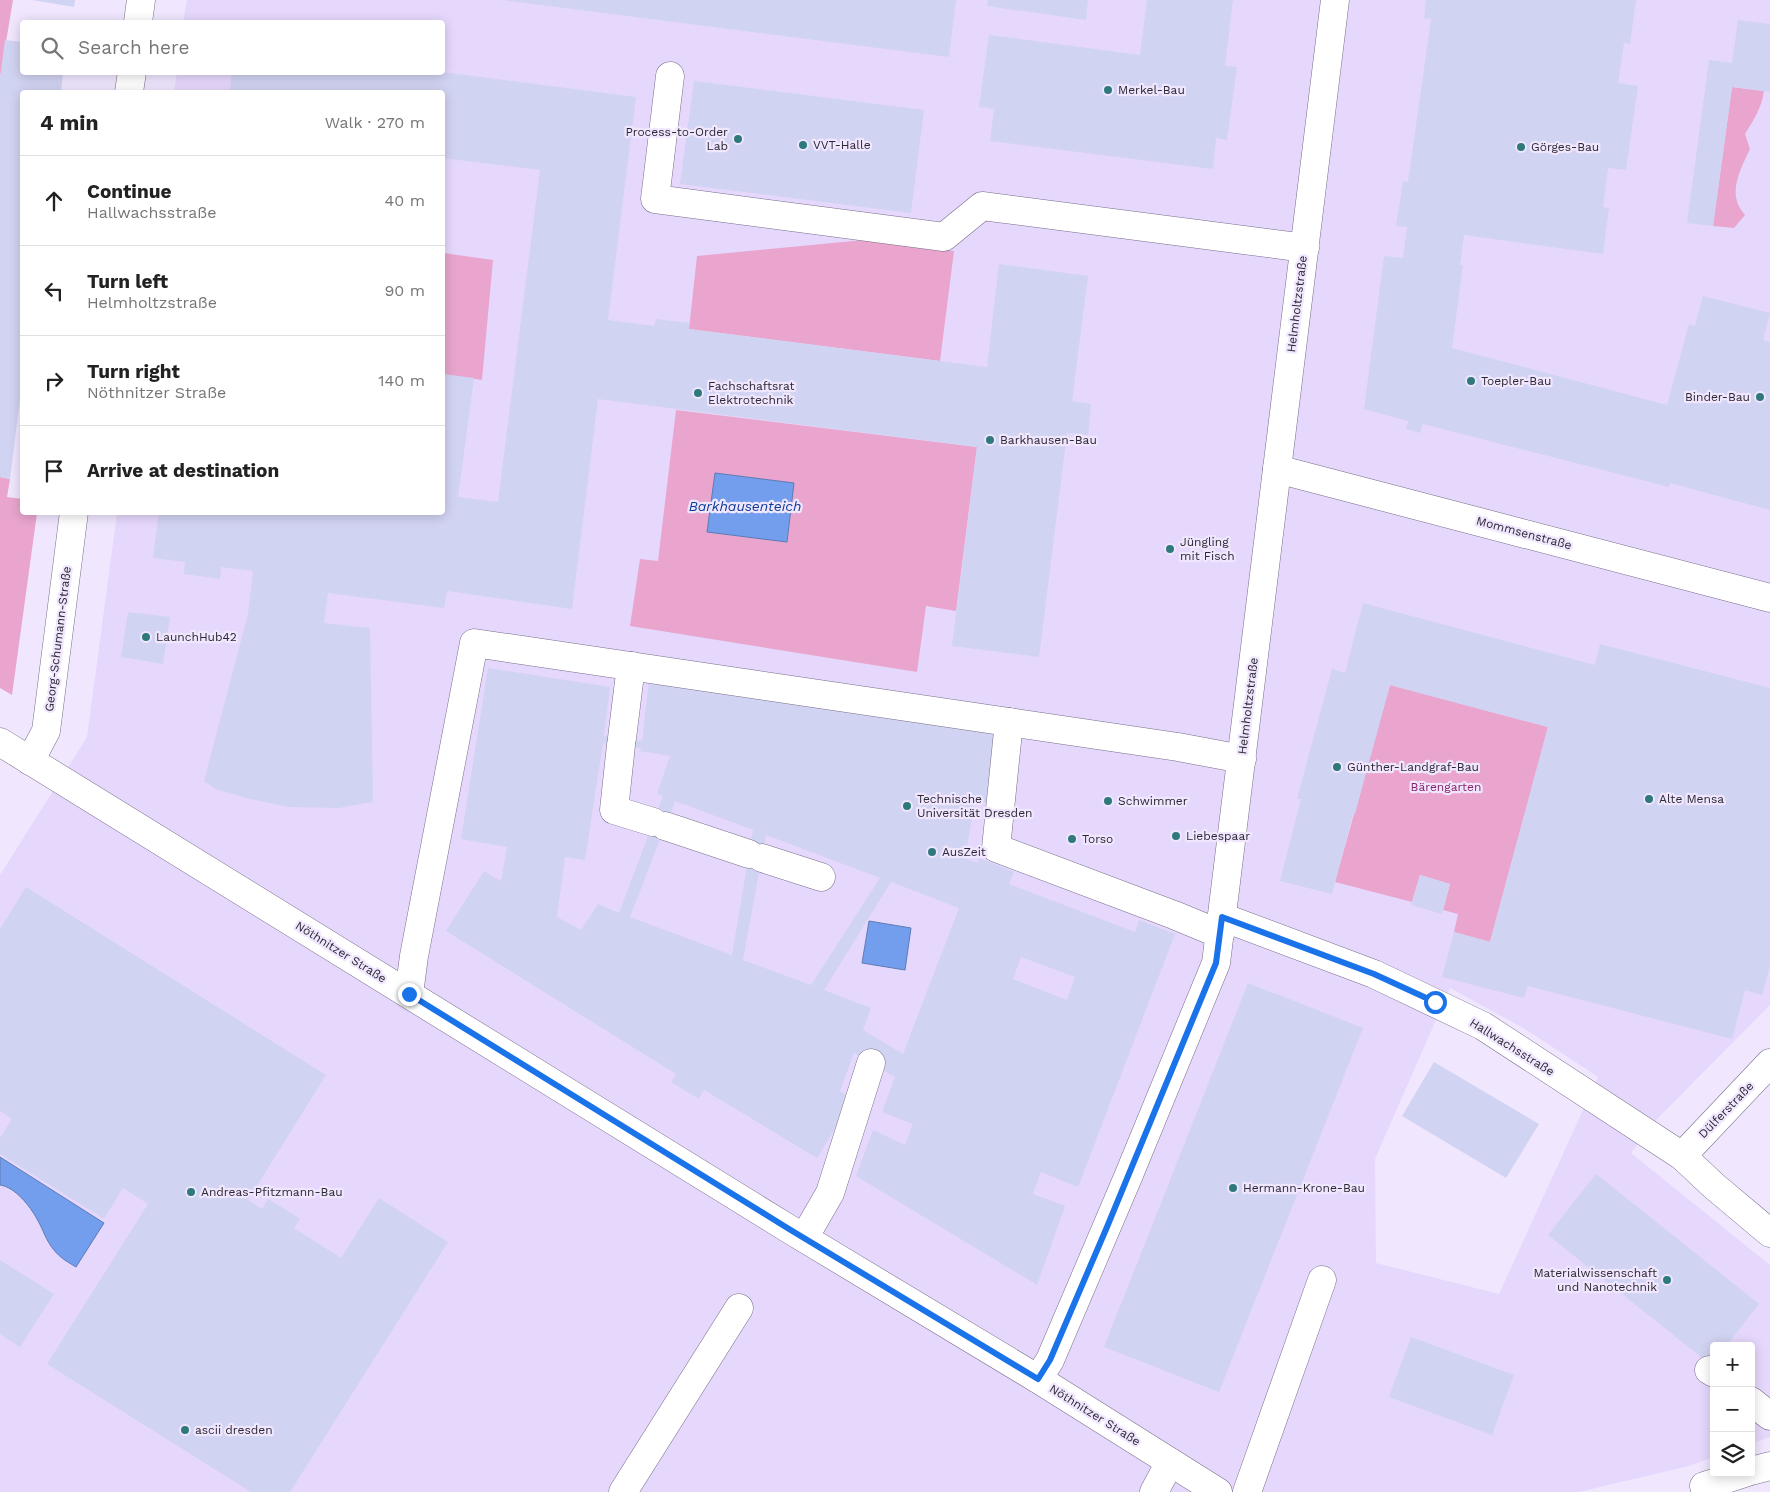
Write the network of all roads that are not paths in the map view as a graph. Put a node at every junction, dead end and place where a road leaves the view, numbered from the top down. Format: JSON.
{"nodes":[{"id":1,"x":142,"y":0,"type":"edge"},
{"id":2,"x":1335,"y":0,"type":"edge"},
{"id":3,"x":138,"y":20,"type":"edge"},
{"id":4,"x":132,"y":75,"type":"edge"},
{"id":5,"x":670,"y":76,"type":"dead end"},
{"id":6,"x":129,"y":90,"type":"edge"},
{"id":7,"x":1304,"y":248,"type":"junction"},
{"id":8,"x":1277,"y":468,"type":"junction"},
{"id":9,"x":74,"y":515,"type":"edge"},
{"id":10,"x":1770,"y":598,"type":"edge"},
{"id":11,"x":631,"y":666,"type":"junction"},
{"id":12,"x":1009,"y":722,"type":"junction"},
{"id":13,"x":0,"y":742,"type":"edge"},
{"id":14,"x":1242,"y":759,"type":"junction"},
{"id":15,"x":30,"y":761,"type":"junction"},
{"id":16,"x":821,"y":877,"type":"dead end"},
{"id":17,"x":1221,"y":925,"type":"junction"},
{"id":18,"x":409,"y":994,"type":"junction"},
{"id":19,"x":871,"y":1063,"type":"dead end"},
{"id":20,"x":1770,"y":1063,"type":"edge"},
{"id":21,"x":1682,"y":1156,"type":"junction"},
{"id":22,"x":1770,"y":1233,"type":"edge"},
{"id":23,"x":804,"y":1238,"type":"junction"},
{"id":24,"x":1322,"y":1280,"type":"dead end"},
{"id":25,"x":739,"y":1308,"type":"dead end"},
{"id":26,"x":1038,"y":1379,"type":"junction"},
{"id":27,"x":1755,"y":1404,"type":"edge"},
{"id":28,"x":1770,"y":1416,"type":"edge"},
{"id":29,"x":1170,"y":1462,"type":"junction"},
{"id":30,"x":1770,"y":1466,"type":"edge"},
{"id":31,"x":1755,"y":1471,"type":"edge"},
{"id":32,"x":1733,"y":1477,"type":"edge"},
{"id":33,"x":1704,"y":1486,"type":"dead end"},
{"id":34,"x":623,"y":1492,"type":"edge"},
{"id":35,"x":1154,"y":1492,"type":"edge"},
{"id":36,"x":1218,"y":1492,"type":"edge"},
{"id":37,"x":1247,"y":1492,"type":"edge"}],
"edges":[{"from":1,"to":3,"type":"street"},
{"from":2,"to":7,"type":"street","name":"Helmholtzstraße"},
{"from":4,"to":6,"type":"street"},
{"from":5,"to":7,"type":"street"},
{"from":7,"to":8,"type":"street","name":"Helmholtzstraße"},
{"from":8,"to":10,"type":"street","name":"Mommsenstraße"},
{"from":8,"to":14,"type":"street","name":"Helmholtzstraße"},
{"from":9,"to":15,"type":"street","name":"Georg-Schumann-Straße"},
{"from":11,"to":12,"type":"street"},
{"from":11,"to":16,"type":"street"},
{"from":11,"to":18,"type":"street"},
{"from":12,"to":14,"type":"street"},
{"from":12,"to":17,"type":"street","name":"Hallwachsstraße"},
{"from":13,"to":15,"type":"street","name":"Nöthnitzer Straße"},
{"from":14,"to":17,"type":"street","name":"Helmholtzstraße"},
{"from":15,"to":18,"type":"street","name":"Nöthnitzer Straße"},
{"from":17,"to":21,"type":"street","name":"Hallwachsstraße"},
{"from":17,"to":26,"type":"street","name":"Helmholtzstraße"},
{"from":18,"to":23,"type":"street","name":"Nöthnitzer Straße"},
{"from":19,"to":23,"type":"street"},
{"from":20,"to":21,"type":"street","name":"Dülferstraße"},
{"from":21,"to":22,"type":"street","name":"Hallwachsstraße"},
{"from":23,"to":26,"type":"street","name":"Nöthnitzer Straße"},
{"from":24,"to":37,"type":"street"},
{"from":25,"to":34,"type":"street"},
{"from":26,"to":29,"type":"street","name":"Nöthnitzer Straße"},
{"from":27,"to":28,"type":"street"},
{"from":29,"to":35,"type":"street"},
{"from":29,"to":36,"type":"street","name":"Nöthnitzer Straße"},
{"from":30,"to":31,"type":"street"},
{"from":32,"to":33,"type":"street"}]}
